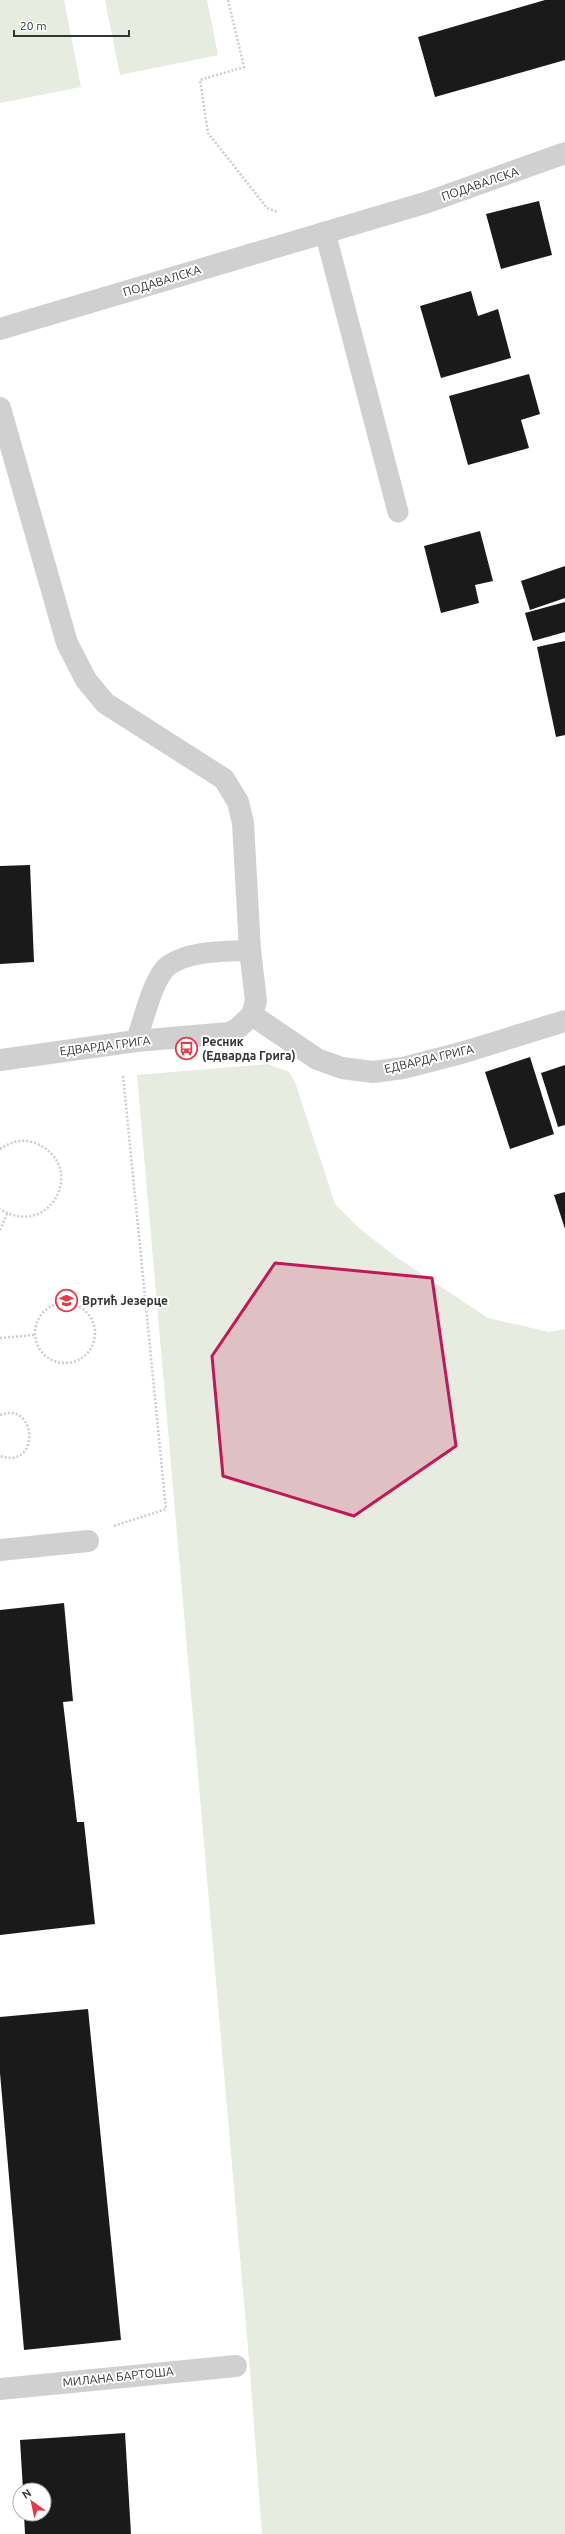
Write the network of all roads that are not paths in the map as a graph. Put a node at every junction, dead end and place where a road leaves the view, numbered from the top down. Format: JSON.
{"nodes":[{"id":1,"x":565,"y":153,"type":"edge"},
{"id":2,"x":325,"y":232,"type":"junction"},
{"id":3,"x":0,"y":329,"type":"edge"},
{"id":4,"x":0,"y":408,"type":"edge"},
{"id":5,"x":398,"y":512,"type":"dead end"},
{"id":6,"x":250,"y":950,"type":"junction"},
{"id":7,"x":252,"y":1015,"type":"junction"},
{"id":8,"x":565,"y":1021,"type":"edge"},
{"id":9,"x":128,"y":1042,"type":"junction"},
{"id":10,"x":0,"y":1060,"type":"edge"},
{"id":11,"x":88,"y":1541,"type":"road end"},
{"id":12,"x":0,"y":1550,"type":"edge"},
{"id":13,"x":236,"y":2366,"type":"dead end"},
{"id":14,"x":0,"y":2389,"type":"edge"}],
"edges":[{"from":1,"to":2,"type":"street","name":"ПОДАВАЛСКА"},
{"from":2,"to":3,"type":"street","name":"ПОДАВАЛСКА"},
{"from":2,"to":5,"type":"lane"},
{"from":4,"to":6,"type":"street"},
{"from":6,"to":7,"type":"street"},
{"from":6,"to":9,"type":"lane"},
{"from":7,"to":8,"type":"street","name":"ЕДВАРДА ГРИГА"},
{"from":7,"to":9,"type":"street","name":"ЕДВАРДА ГРИГА"},
{"from":9,"to":10,"type":"street","name":"ЕДВАРДА ГРИГА"},
{"from":11,"to":12,"type":"street"},
{"from":13,"to":14,"type":"street","name":"МИЛАНА БАРТОША"}]}
